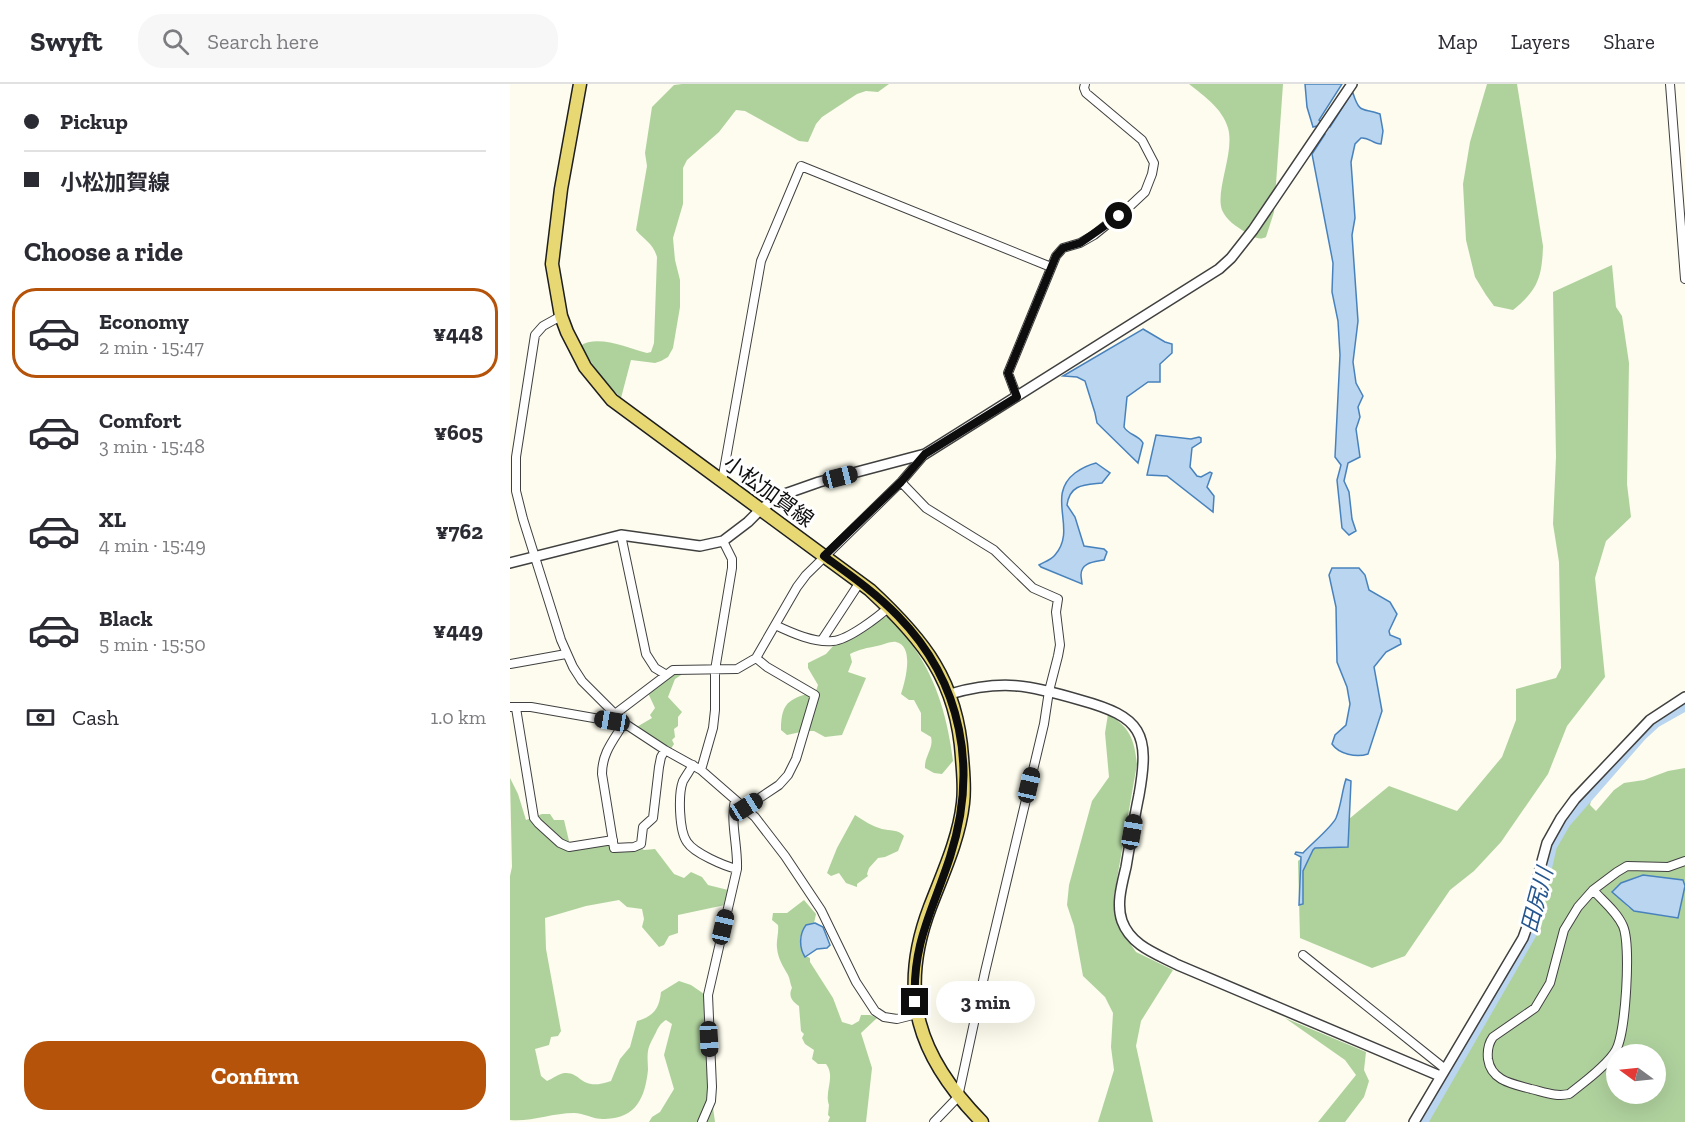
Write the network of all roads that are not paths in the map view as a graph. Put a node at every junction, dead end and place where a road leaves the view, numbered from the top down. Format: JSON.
{"nodes":[{"id":1,"x":580,"y":84,"type":"edge"},
{"id":2,"x":1085,"y":84,"type":"edge"},
{"id":3,"x":1352,"y":84,"type":"edge"},
{"id":4,"x":1670,"y":84,"type":"edge"},
{"id":5,"x":1051,"y":267,"type":"junction"},
{"id":6,"x":1685,"y":279,"type":"edge"},
{"id":7,"x":561,"y":316,"type":"junction"},
{"id":8,"x":1017,"y":397,"type":"junction"},
{"id":9,"x":925,"y":454,"type":"junction"},
{"id":10,"x":722,"y":481,"type":"junction"},
{"id":11,"x":901,"y":482,"type":"junction"},
{"id":12,"x":761,"y":509,"type":"junction"},
{"id":13,"x":621,"y":535,"type":"junction"},
{"id":14,"x":723,"y":541,"type":"junction"},
{"id":15,"x":536,"y":556,"type":"junction"},
{"id":16,"x":824,"y":556,"type":"junction"},
{"id":17,"x":510,"y":563,"type":"edge"},
{"id":18,"x":860,"y":582,"type":"junction"},
{"id":19,"x":889,"y":607,"type":"junction"},
{"id":20,"x":775,"y":625,"type":"junction"},
{"id":21,"x":822,"y":640,"type":"junction"},
{"id":22,"x":566,"y":654,"type":"junction"},
{"id":23,"x":756,"y":658,"type":"junction"},
{"id":24,"x":510,"y":664,"type":"edge"},
{"id":25,"x":715,"y":670,"type":"junction"},
{"id":26,"x":665,"y":674,"type":"junction"},
{"id":27,"x":1050,"y":691,"type":"junction"},
{"id":28,"x":950,"y":694,"type":"junction"},
{"id":29,"x":1685,"y":697,"type":"edge"},
{"id":30,"x":513,"y":707,"type":"edge"},
{"id":31,"x":619,"y":719,"type":"junction"},
{"id":32,"x":665,"y":750,"type":"junction"},
{"id":33,"x":693,"y":765,"type":"junction"},
{"id":34,"x":701,"y":770,"type":"junction"},
{"id":35,"x":735,"y":800,"type":"junction"},
{"id":36,"x":746,"y":807,"type":"junction"},
{"id":37,"x":613,"y":840,"type":"junction"},
{"id":38,"x":1685,"y":861,"type":"edge"},
{"id":39,"x":736,"y":869,"type":"junction"},
{"id":40,"x":1593,"y":890,"type":"junction"},
{"id":41,"x":1303,"y":956,"type":"dead end"},
{"id":42,"x":917,"y":1014,"type":"junction"},
{"id":43,"x":1442,"y":1072,"type":"junction"},
{"id":44,"x":958,"y":1097,"type":"junction"},
{"id":45,"x":702,"y":1122,"type":"edge"},
{"id":46,"x":934,"y":1122,"type":"edge"},
{"id":47,"x":982,"y":1122,"type":"edge"},
{"id":48,"x":1414,"y":1122,"type":"edge"}],
"edges":[{"from":1,"to":7,"type":"main road","name":"小松加賀線"},
{"from":2,"to":5,"type":"street"},
{"from":3,"to":8,"type":"street"},
{"from":4,"to":6,"type":"street"},
{"from":5,"to":8,"type":"street"},
{"from":5,"to":10,"type":"street"},
{"from":7,"to":10,"type":"main road","name":"小松加賀線"},
{"from":7,"to":15,"type":"street"},
{"from":8,"to":9,"type":"street"},
{"from":9,"to":11,"type":"street"},
{"from":9,"to":12,"type":"street"},
{"from":10,"to":12,"type":"main road","name":"小松加賀線"},
{"from":11,"to":16,"type":"street"},
{"from":11,"to":27,"type":"street"},
{"from":12,"to":14,"type":"street"},
{"from":12,"to":16,"type":"main road","name":"小松加賀線"},
{"from":13,"to":14,"type":"street"},
{"from":13,"to":15,"type":"street"},
{"from":13,"to":26,"type":"street"},
{"from":14,"to":25,"type":"street"},
{"from":15,"to":17,"type":"street"},
{"from":15,"to":22,"type":"street"},
{"from":16,"to":18,"type":"main road","name":"小松加賀線"},
{"from":16,"to":20,"type":"street"},
{"from":18,"to":19,"type":"main road","name":"小松加賀線"},
{"from":18,"to":21,"type":"street"},
{"from":19,"to":21,"type":"street"},
{"from":19,"to":28,"type":"main road","name":"小松加賀線"},
{"from":20,"to":21,"type":"street"},
{"from":20,"to":23,"type":"street"},
{"from":22,"to":24,"type":"street"},
{"from":22,"to":31,"type":"street"},
{"from":23,"to":25,"type":"street"},
{"from":23,"to":36,"type":"street"},
{"from":25,"to":26,"type":"street"},
{"from":25,"to":34,"type":"street"},
{"from":26,"to":31,"type":"street"},
{"from":27,"to":28,"type":"street"},
{"from":27,"to":43,"type":"street"},
{"from":27,"to":44,"type":"street"},
{"from":28,"to":42,"type":"main road","name":"小松加賀線"},
{"from":29,"to":43,"type":"street"},
{"from":30,"to":31,"type":"street"},
{"from":30,"to":37,"type":"street"},
{"from":31,"to":32,"type":"street"},
{"from":31,"to":37,"type":"street"},
{"from":32,"to":33,"type":"street"},
{"from":32,"to":37,"type":"street"},
{"from":33,"to":34,"type":"street"},
{"from":33,"to":39,"type":"street"},
{"from":34,"to":35,"type":"street"},
{"from":35,"to":36,"type":"street"},
{"from":35,"to":39,"type":"street"},
{"from":36,"to":42,"type":"street"},
{"from":38,"to":40,"type":"street"},
{"from":39,"to":45,"type":"street"},
{"from":40,"to":40,"type":"street"},
{"from":41,"to":43,"type":"street"},
{"from":42,"to":44,"type":"main road","name":"小松加賀線"},
{"from":43,"to":48,"type":"street"},
{"from":44,"to":46,"type":"street"},
{"from":44,"to":47,"type":"main road","name":"小松加賀線"}]}
